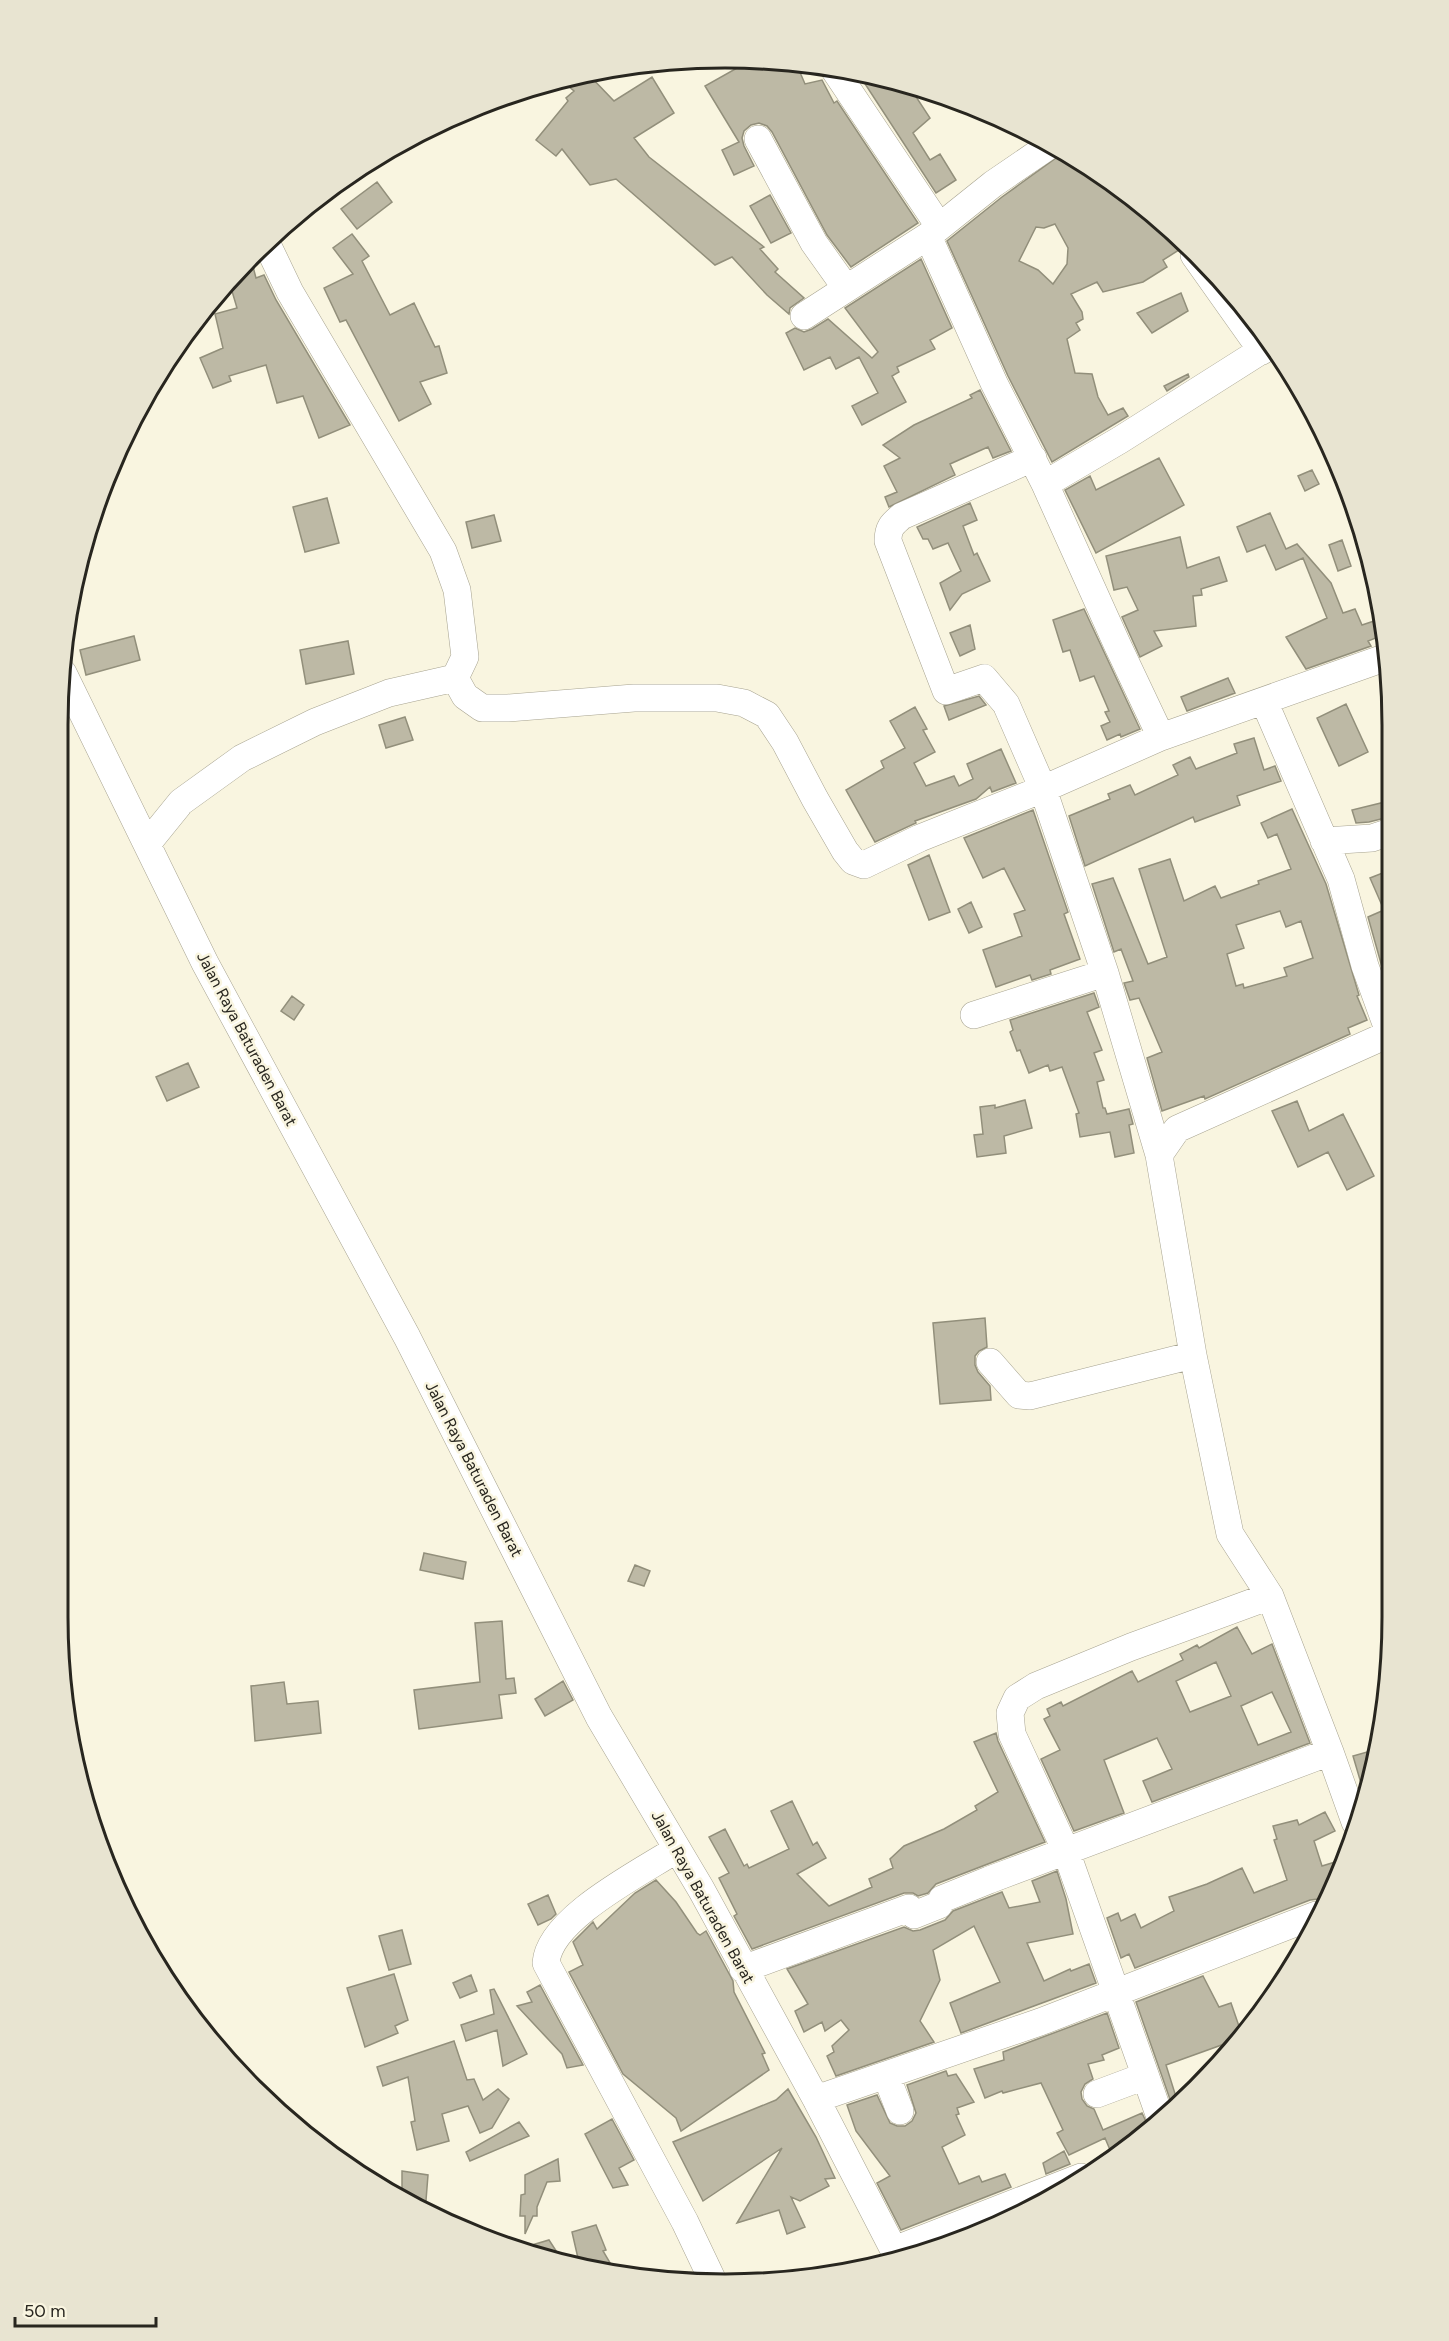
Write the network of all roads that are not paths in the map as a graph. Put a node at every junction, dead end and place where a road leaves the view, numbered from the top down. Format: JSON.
{"nodes":[{"id":1,"x":839,"y":78,"type":"edge"},
{"id":2,"x":758,"y":139,"type":"dead end"},
{"id":3,"x":1042,"y":150,"type":"edge"},
{"id":4,"x":934,"y":231,"type":"junction"},
{"id":5,"x":270,"y":251,"type":"edge"},
{"id":6,"x":846,"y":288,"type":"junction"},
{"id":7,"x":804,"y":316,"type":"dead end"},
{"id":8,"x":1264,"y":349,"type":"edge"},
{"id":9,"x":1033,"y":458,"type":"junction"},
{"id":10,"x":1045,"y":484,"type":"junction"},
{"id":11,"x":1378,"y":660,"type":"edge"},
{"id":12,"x":455,"y":678,"type":"junction"},
{"id":13,"x":69,"y":685,"type":"edge"},
{"id":14,"x":1264,"y":701,"type":"junction"},
{"id":15,"x":1161,"y":737,"type":"junction"},
{"id":16,"x":1043,"y":789,"type":"junction"},
{"id":17,"x":1382,"y":835,"type":"edge"},
{"id":18,"x":1324,"y":841,"type":"junction"},
{"id":19,"x":147,"y":844,"type":"junction"},
{"id":20,"x":1105,"y":973,"type":"junction"},
{"id":21,"x":1382,"y":1013,"type":"edge"},
{"id":22,"x":974,"y":1015,"type":"dead end"},
{"id":23,"x":1382,"y":1036,"type":"edge"},
{"id":24,"x":1159,"y":1155,"type":"junction"},
{"id":25,"x":1193,"y":1355,"type":"junction"},
{"id":26,"x":990,"y":1362,"type":"dead end"},
{"id":27,"x":1270,"y":1596,"type":"junction"},
{"id":28,"x":1330,"y":1752,"type":"junction"},
{"id":29,"x":1352,"y":1812,"type":"edge"},
{"id":30,"x":677,"y":1849,"type":"junction"},
{"id":31,"x":1066,"y":1851,"type":"junction"},
{"id":32,"x":1308,"y":1918,"type":"edge"},
{"id":33,"x":743,"y":1969,"type":"junction"},
{"id":34,"x":1115,"y":1992,"type":"junction"},
{"id":35,"x":886,"y":2075,"type":"junction"},
{"id":36,"x":1145,"y":2076,"type":"junction"},
{"id":37,"x":1097,"y":2094,"type":"dead end"},
{"id":38,"x":816,"y":2098,"type":"junction"},
{"id":39,"x":1158,"y":2110,"type":"edge"},
{"id":40,"x":900,"y":2111,"type":"dead end"},
{"id":41,"x":1026,"y":2200,"type":"edge"},
{"id":42,"x":923,"y":2243,"type":"edge"},
{"id":43,"x":895,"y":2251,"type":"edge"},
{"id":44,"x":709,"y":2273,"type":"edge"}],
"edges":[{"from":1,"to":4,"type":"street"},
{"from":2,"to":6,"type":"street"},
{"from":3,"to":4,"type":"street"},
{"from":4,"to":6,"type":"street"},
{"from":4,"to":9,"type":"street"},
{"from":5,"to":12,"type":"street"},
{"from":6,"to":7,"type":"street"},
{"from":8,"to":10,"type":"street"},
{"from":9,"to":10,"type":"street"},
{"from":9,"to":16,"type":"street"},
{"from":10,"to":15,"type":"street"},
{"from":11,"to":14,"type":"street"},
{"from":12,"to":16,"type":"street"},
{"from":12,"to":19,"type":"street"},
{"from":13,"to":19,"type":"street","name":"Jalan Raya Baturaden Barat"},
{"from":14,"to":15,"type":"street"},
{"from":14,"to":18,"type":"street"},
{"from":15,"to":16,"type":"street"},
{"from":16,"to":20,"type":"street"},
{"from":17,"to":18,"type":"street"},
{"from":18,"to":21,"type":"street"},
{"from":19,"to":30,"type":"street","name":"Jalan Raya Baturaden Barat"},
{"from":20,"to":22,"type":"street"},
{"from":20,"to":24,"type":"street"},
{"from":23,"to":24,"type":"street"},
{"from":24,"to":25,"type":"street"},
{"from":25,"to":26,"type":"street"},
{"from":25,"to":27,"type":"street"},
{"from":27,"to":28,"type":"street"},
{"from":27,"to":31,"type":"street"},
{"from":28,"to":29,"type":"street"},
{"from":28,"to":31,"type":"street"},
{"from":30,"to":33,"type":"street","name":"Jalan Raya Baturaden Barat"},
{"from":30,"to":44,"type":"street"},
{"from":31,"to":33,"type":"street"},
{"from":31,"to":34,"type":"street"},
{"from":32,"to":34,"type":"street"},
{"from":33,"to":38,"type":"street","name":"Jalan Raya Baturaden Barat"},
{"from":34,"to":35,"type":"street"},
{"from":34,"to":36,"type":"street"},
{"from":35,"to":38,"type":"street"},
{"from":35,"to":40,"type":"street"},
{"from":36,"to":37,"type":"street"},
{"from":36,"to":39,"type":"street"},
{"from":38,"to":43,"type":"street","name":"Jalan Raya Baturaden Barat"},
{"from":41,"to":42,"type":"street"}]}
